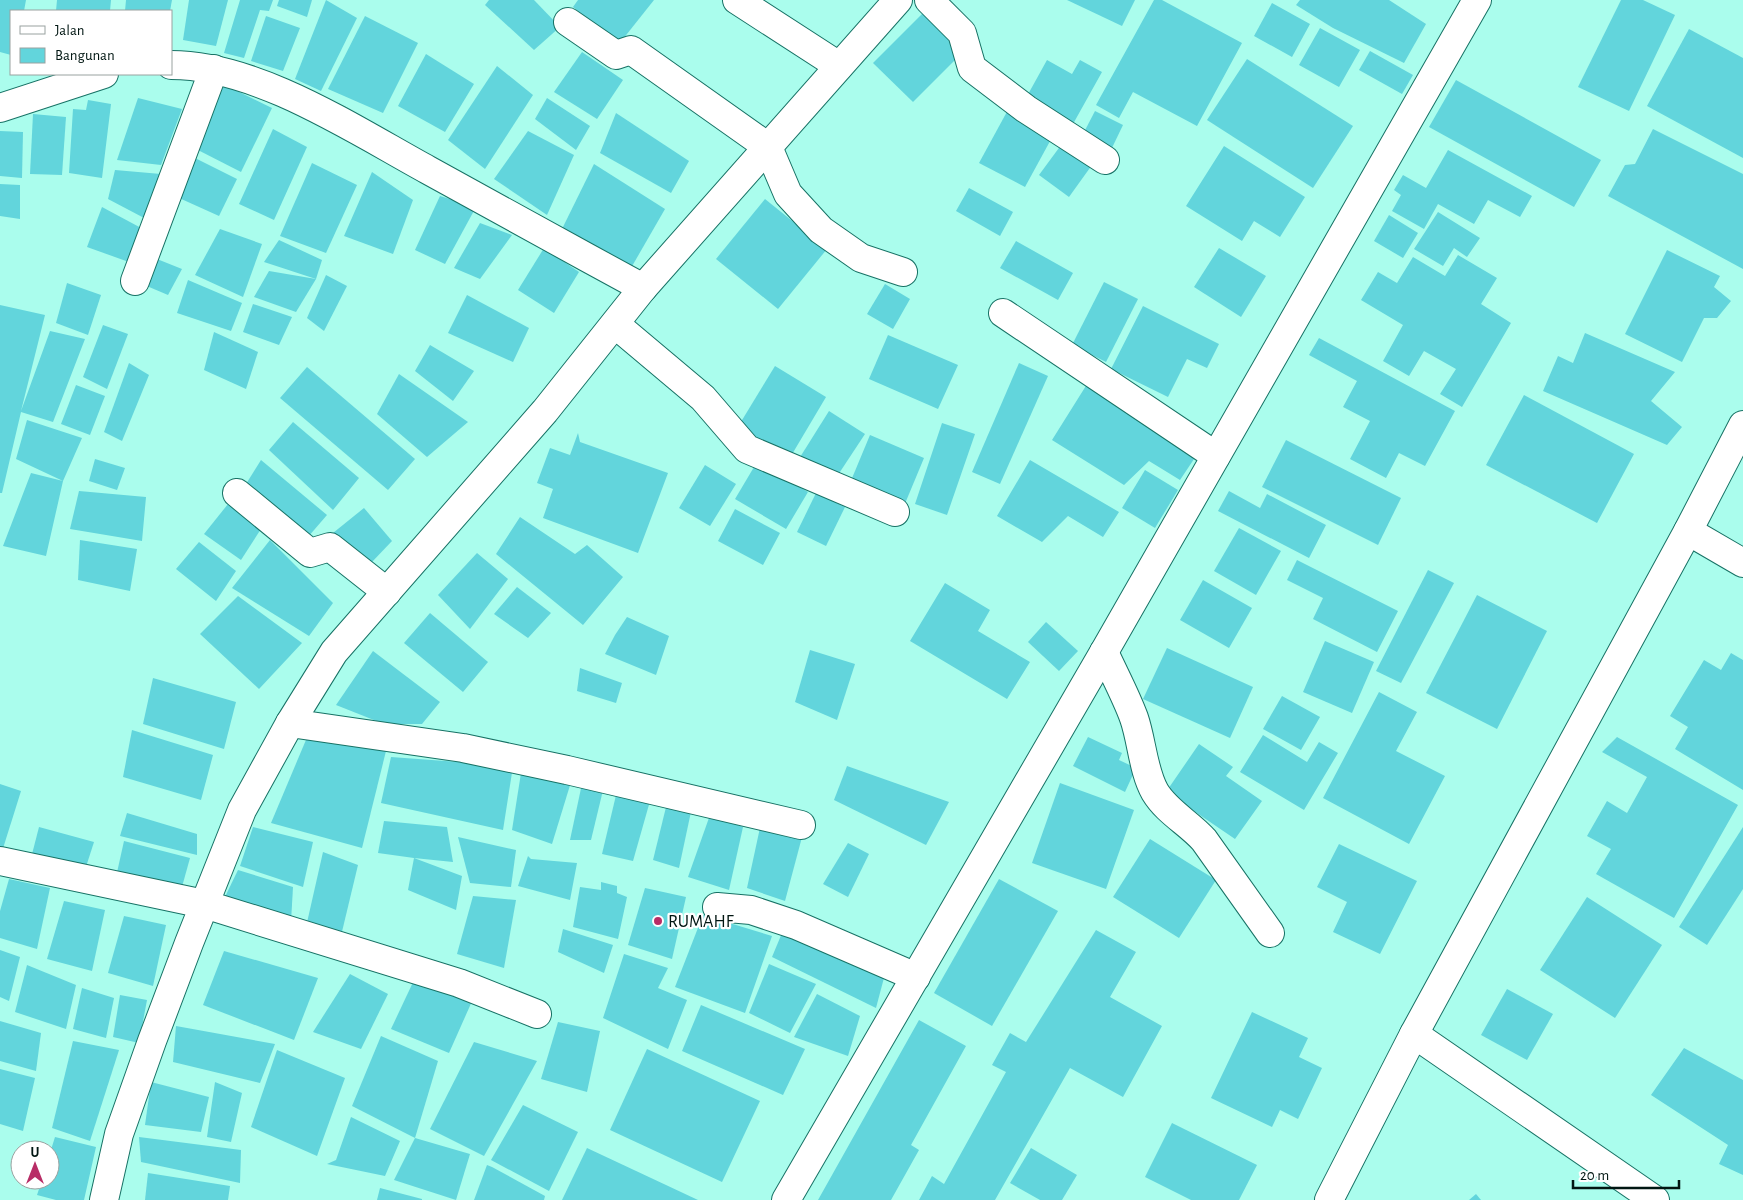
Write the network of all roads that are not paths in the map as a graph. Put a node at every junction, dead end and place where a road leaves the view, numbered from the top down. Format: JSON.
{"nodes":[{"id":1,"x":737,"y":0,"type":"edge"},
{"id":2,"x":898,"y":0,"type":"edge"},
{"id":3,"x":929,"y":0,"type":"edge"},
{"id":4,"x":1477,"y":0,"type":"edge"},
{"id":5,"x":568,"y":22,"type":"dead end"},
{"id":6,"x":172,"y":65,"type":"edge"},
{"id":7,"x":839,"y":66,"type":"junction"},
{"id":8,"x":214,"y":69,"type":"junction"},
{"id":9,"x":101,"y":75,"type":"edge"},
{"id":10,"x":0,"y":108,"type":"edge"},
{"id":11,"x":768,"y":147,"type":"junction"},
{"id":12,"x":1104,"y":160,"type":"dead end"},
{"id":13,"x":903,"y":272,"type":"dead end"},
{"id":14,"x":135,"y":281,"type":"dead end"},
{"id":15,"x":643,"y":288,"type":"junction"},
{"id":16,"x":1003,"y":313,"type":"dead end"},
{"id":17,"x":615,"y":324,"type":"junction"},
{"id":18,"x":1743,"y":425,"type":"edge"},
{"id":19,"x":1216,"y":456,"type":"junction"},
{"id":20,"x":237,"y":492,"type":"dead end"},
{"id":21,"x":895,"y":512,"type":"dead end"},
{"id":22,"x":1688,"y":531,"type":"junction"},
{"id":23,"x":1743,"y":563,"type":"edge"},
{"id":24,"x":387,"y":592,"type":"junction"},
{"id":25,"x":1104,"y":652,"type":"junction"},
{"id":26,"x":290,"y":723,"type":"junction"},
{"id":27,"x":801,"y":825,"type":"dead end"},
{"id":28,"x":0,"y":861,"type":"edge"},
{"id":29,"x":204,"y":904,"type":"junction"},
{"id":30,"x":716,"y":907,"type":"dead end"},
{"id":31,"x":1270,"y":934,"type":"dead end"},
{"id":32,"x":916,"y":977,"type":"junction"},
{"id":33,"x":537,"y":1014,"type":"dead end"},
{"id":34,"x":1414,"y":1034,"type":"junction"},
{"id":35,"x":104,"y":1200,"type":"edge"},
{"id":36,"x":786,"y":1200,"type":"edge"},
{"id":37,"x":1329,"y":1200,"type":"edge"},
{"id":38,"x":1655,"y":1200,"type":"edge"}],
"edges":[{"from":1,"to":7,"type":"street"},
{"from":2,"to":7,"type":"street"},
{"from":3,"to":12,"type":"street"},
{"from":4,"to":19,"type":"street"},
{"from":5,"to":11,"type":"street"},
{"from":6,"to":8,"type":"street"},
{"from":7,"to":11,"type":"street"},
{"from":8,"to":14,"type":"street"},
{"from":8,"to":15,"type":"street"},
{"from":9,"to":10,"type":"street"},
{"from":11,"to":13,"type":"street"},
{"from":11,"to":15,"type":"street"},
{"from":15,"to":17,"type":"street"},
{"from":16,"to":19,"type":"street"},
{"from":17,"to":21,"type":"street"},
{"from":17,"to":24,"type":"street"},
{"from":18,"to":22,"type":"street"},
{"from":19,"to":25,"type":"street"},
{"from":20,"to":24,"type":"street"},
{"from":22,"to":23,"type":"street"},
{"from":22,"to":34,"type":"street"},
{"from":24,"to":26,"type":"street"},
{"from":25,"to":31,"type":"street"},
{"from":25,"to":32,"type":"street"},
{"from":26,"to":27,"type":"street"},
{"from":26,"to":29,"type":"street"},
{"from":28,"to":29,"type":"street"},
{"from":29,"to":33,"type":"street"},
{"from":29,"to":35,"type":"street"},
{"from":30,"to":32,"type":"street"},
{"from":32,"to":36,"type":"street"},
{"from":34,"to":37,"type":"street"},
{"from":34,"to":38,"type":"street"}]}
